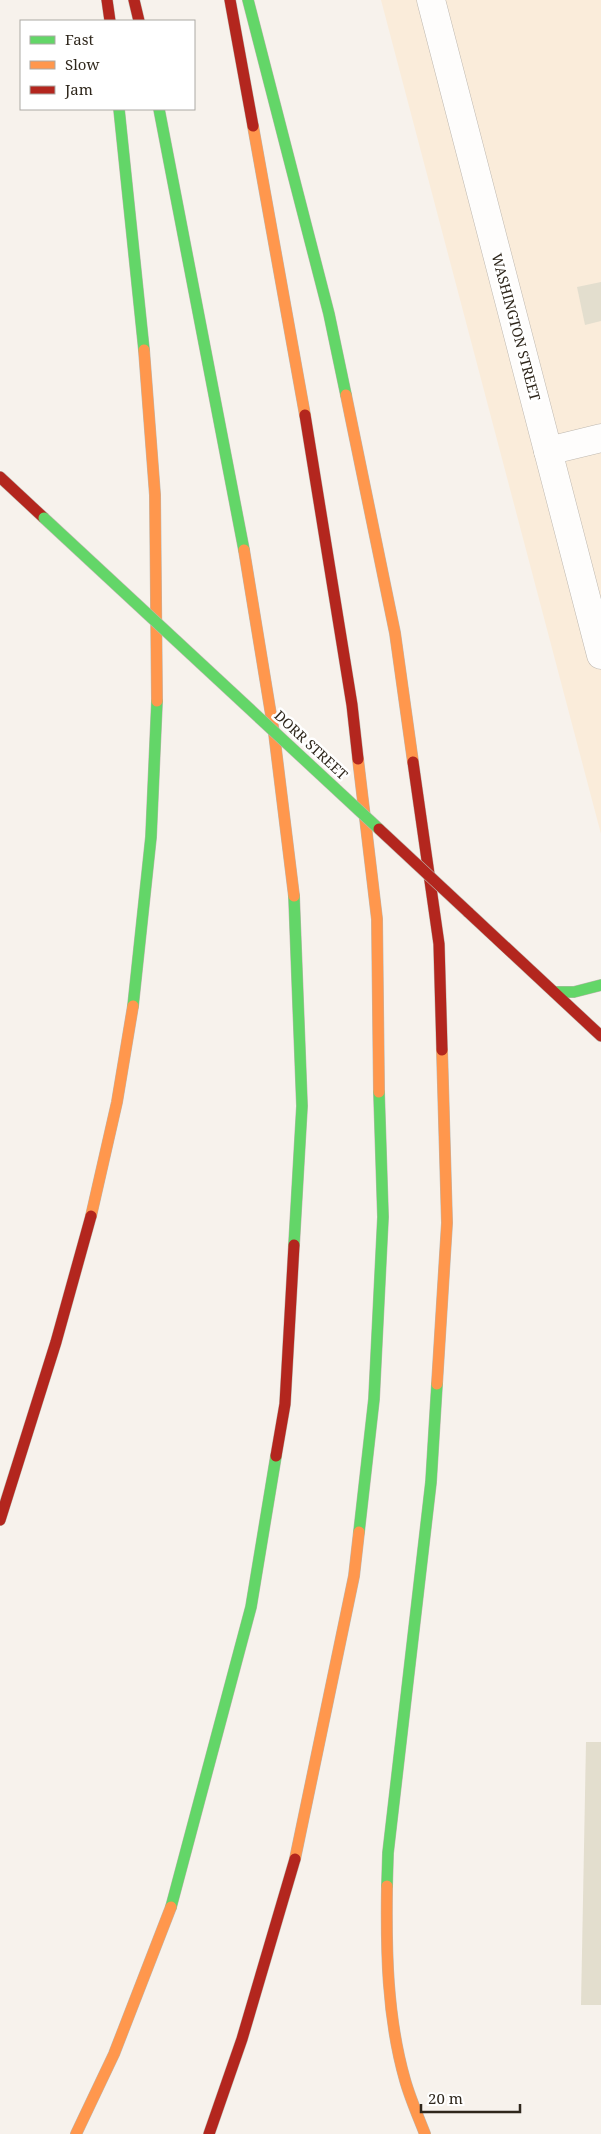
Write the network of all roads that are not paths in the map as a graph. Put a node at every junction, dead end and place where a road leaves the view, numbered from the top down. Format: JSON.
{"nodes":[{"id":1,"x":107,"y":0,"type":"edge"},
{"id":2,"x":134,"y":0,"type":"edge"},
{"id":3,"x":230,"y":0,"type":"edge"},
{"id":4,"x":248,"y":0,"type":"edge"},
{"id":5,"x":431,"y":0,"type":"edge"},
{"id":6,"x":110,"y":20,"type":"edge"},
{"id":7,"x":139,"y":20,"type":"edge"},
{"id":8,"x":119,"y":110,"type":"edge"},
{"id":9,"x":159,"y":110,"type":"edge"},
{"id":10,"x":601,"y":438,"type":"edge"},
{"id":11,"x":548,"y":452,"type":"junction"},
{"id":12,"x":0,"y":477,"type":"edge"},
{"id":13,"x":601,"y":655,"type":"edge"},
{"id":14,"x":601,"y":985,"type":"edge"},
{"id":15,"x":554,"y":992,"type":"junction"},
{"id":16,"x":601,"y":1036,"type":"edge"},
{"id":17,"x":0,"y":1520,"type":"edge"},
{"id":18,"x":76,"y":2134,"type":"edge"},
{"id":19,"x":209,"y":2134,"type":"edge"},
{"id":20,"x":425,"y":2134,"type":"edge"}],
"edges":[{"from":1,"to":6,"type":"main road"},
{"from":2,"to":7,"type":"main road"},
{"from":3,"to":19,"type":"main road"},
{"from":4,"to":20,"type":"main road"},
{"from":5,"to":11,"type":"street","name":"WASHINGTON STREET"},
{"from":8,"to":17,"type":"main road"},
{"from":9,"to":18,"type":"main road"},
{"from":10,"to":11,"type":"street"},
{"from":11,"to":13,"type":"street","name":"WASHINGTON STREET"},
{"from":12,"to":15,"type":"main road","name":"DORR STREET","bridge":true},
{"from":14,"to":15,"type":"main road"},
{"from":15,"to":16,"type":"main road","name":"DORR STREET"}]}
